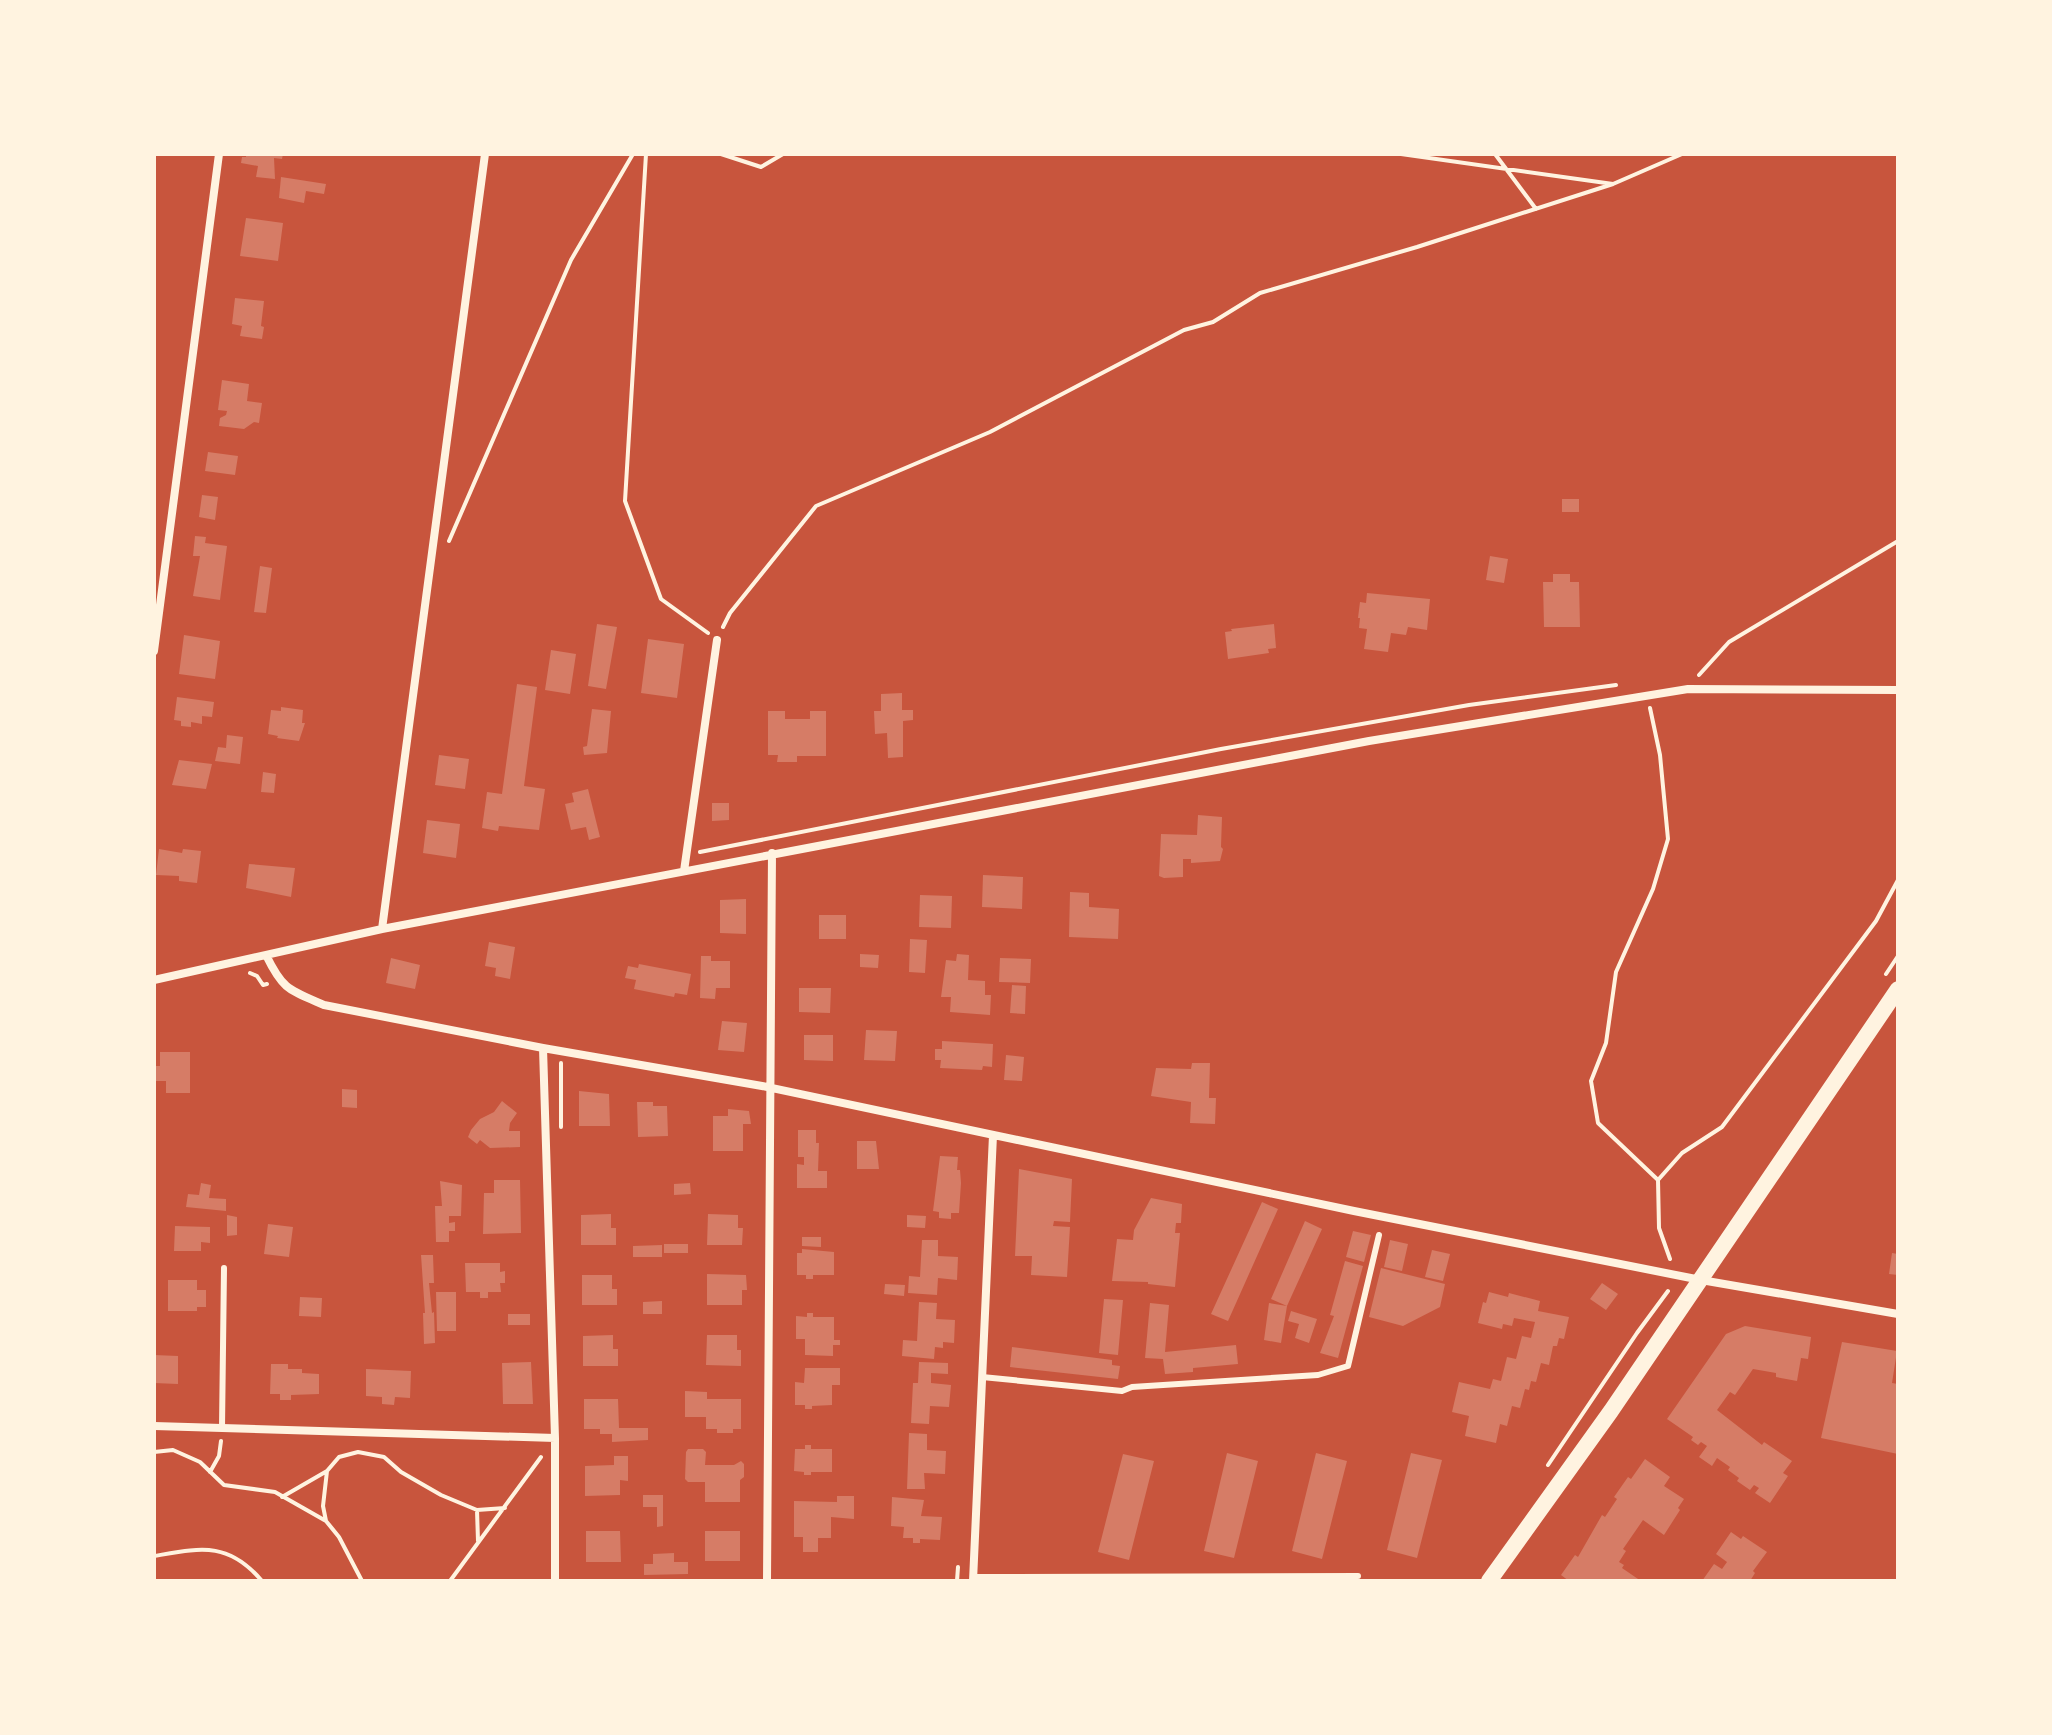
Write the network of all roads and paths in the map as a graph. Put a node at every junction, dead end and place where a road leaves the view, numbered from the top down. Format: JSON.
{"nodes":[{"id":1,"x":219,"y":154,"type":"edge"},
{"id":2,"x":485,"y":154,"type":"edge"},
{"id":3,"x":633,"y":154,"type":"edge"},
{"id":4,"x":646,"y":154,"type":"edge"},
{"id":5,"x":721,"y":154,"type":"edge"},
{"id":6,"x":783,"y":154,"type":"edge"},
{"id":7,"x":1401,"y":154,"type":"edge"},
{"id":8,"x":1495,"y":154,"type":"edge"},
{"id":9,"x":1682,"y":154,"type":"edge"},
{"id":10,"x":1412,"y":155,"type":"edge"},
{"id":11,"x":1507,"y":169,"type":"junction"},
{"id":12,"x":1613,"y":184,"type":"junction"},
{"id":13,"x":1536,"y":209,"type":"junction"},
{"id":14,"x":1898,"y":541,"type":"edge"},
{"id":15,"x":445,"y":551,"type":"dead end"},
{"id":16,"x":717,"y":640,"type":"junction"},
{"id":17,"x":154,"y":651,"type":"edge"},
{"id":18,"x":1688,"y":689,"type":"junction"},
{"id":19,"x":1898,"y":690,"type":"edge"},
{"id":20,"x":1648,"y":696,"type":"junction"},
{"id":21,"x":772,"y":853,"type":"junction"},
{"id":22,"x":684,"y":871,"type":"junction"},
{"id":23,"x":1898,"y":880,"type":"edge"},
{"id":24,"x":382,"y":929,"type":"junction"},
{"id":25,"x":266,"y":955,"type":"junction"},
{"id":26,"x":154,"y":980,"type":"edge"},
{"id":27,"x":1898,"y":989,"type":"edge"},
{"id":28,"x":543,"y":1048,"type":"junction"},
{"id":29,"x":771,"y":1088,"type":"junction"},
{"id":30,"x":993,"y":1135,"type":"junction"},
{"id":31,"x":1658,"y":1180,"type":"junction"},
{"id":32,"x":1379,"y":1235,"type":"dead end"},
{"id":33,"x":224,"y":1268,"type":"dead end"},
{"id":34,"x":1681,"y":1275,"type":"junction"},
{"id":35,"x":1701,"y":1280,"type":"junction"},
{"id":36,"x":1898,"y":1314,"type":"edge"},
{"id":37,"x":982,"y":1377,"type":"junction"},
{"id":38,"x":154,"y":1426,"type":"edge"},
{"id":39,"x":222,"y":1428,"type":"junction"},
{"id":40,"x":555,"y":1438,"type":"junction"},
{"id":41,"x":154,"y":1452,"type":"edge"},
{"id":42,"x":1548,"y":1465,"type":"dead end"},
{"id":43,"x":327,"y":1471,"type":"junction"},
{"id":44,"x":210,"y":1472,"type":"junction"},
{"id":45,"x":282,"y":1497,"type":"junction"},
{"id":46,"x":505,"y":1508,"type":"junction"},
{"id":47,"x":477,"y":1510,"type":"junction"},
{"id":48,"x":326,"y":1521,"type":"junction"},
{"id":49,"x":478,"y":1543,"type":"junction"},
{"id":50,"x":154,"y":1556,"type":"edge"},
{"id":51,"x":455,"y":1575,"type":"junction"},
{"id":52,"x":1358,"y":1576,"type":"dead end"},
{"id":53,"x":973,"y":1579,"type":"edge"},
{"id":54,"x":262,"y":1581,"type":"edge"},
{"id":55,"x":362,"y":1581,"type":"edge"},
{"id":56,"x":450,"y":1581,"type":"edge"},
{"id":57,"x":459,"y":1581,"type":"edge"},
{"id":58,"x":555,"y":1581,"type":"edge"},
{"id":59,"x":767,"y":1581,"type":"edge"},
{"id":60,"x":1489,"y":1581,"type":"edge"}],
"edges":[{"from":1,"to":17,"type":"street"},
{"from":2,"to":24,"type":"street"},
{"from":3,"to":15,"type":"path"},
{"from":4,"to":16,"type":"path"},
{"from":5,"to":6,"type":"path"},
{"from":7,"to":10,"type":"path"},
{"from":8,"to":11,"type":"path"},
{"from":9,"to":12,"type":"path"},
{"from":10,"to":11,"type":"path"},
{"from":11,"to":12,"type":"path"},
{"from":11,"to":13,"type":"path"},
{"from":12,"to":13,"type":"path"},
{"from":13,"to":16,"type":"path"},
{"from":14,"to":18,"type":"path"},
{"from":16,"to":22,"type":"street"},
{"from":18,"to":19,"type":"street"},
{"from":18,"to":20,"type":"street"},
{"from":20,"to":21,"type":"street"},
{"from":20,"to":31,"type":"path"},
{"from":21,"to":22,"type":"street"},
{"from":21,"to":29,"type":"street"},
{"from":22,"to":24,"type":"street"},
{"from":23,"to":31,"type":"path"},
{"from":24,"to":25,"type":"street"},
{"from":25,"to":26,"type":"street"},
{"from":25,"to":28,"type":"street"},
{"from":27,"to":35,"type":"main road"},
{"from":28,"to":29,"type":"street"},
{"from":28,"to":40,"type":"street"},
{"from":29,"to":30,"type":"street"},
{"from":29,"to":59,"type":"street"},
{"from":30,"to":34,"type":"street"},
{"from":30,"to":37,"type":"street"},
{"from":31,"to":34,"type":"path"},
{"from":32,"to":37,"type":"lane"},
{"from":33,"to":39,"type":"lane"},
{"from":34,"to":35,"type":"street"},
{"from":34,"to":42,"type":"path"},
{"from":35,"to":36,"type":"street"},
{"from":35,"to":60,"type":"main road"},
{"from":37,"to":53,"type":"street"},
{"from":38,"to":39,"type":"street"},
{"from":39,"to":40,"type":"street"},
{"from":39,"to":44,"type":"path"},
{"from":40,"to":46,"type":"path"},
{"from":40,"to":58,"type":"street"},
{"from":41,"to":44,"type":"path"},
{"from":43,"to":45,"type":"path"},
{"from":43,"to":47,"type":"path"},
{"from":43,"to":48,"type":"path"},
{"from":44,"to":45,"type":"path"},
{"from":45,"to":48,"type":"path"},
{"from":46,"to":47,"type":"path"},
{"from":46,"to":49,"type":"path"},
{"from":47,"to":49,"type":"path"},
{"from":48,"to":55,"type":"path"},
{"from":49,"to":51,"type":"path"},
{"from":50,"to":54,"type":"path"},
{"from":51,"to":56,"type":"path"},
{"from":51,"to":57,"type":"path"},
{"from":52,"to":53,"type":"lane"}]}
